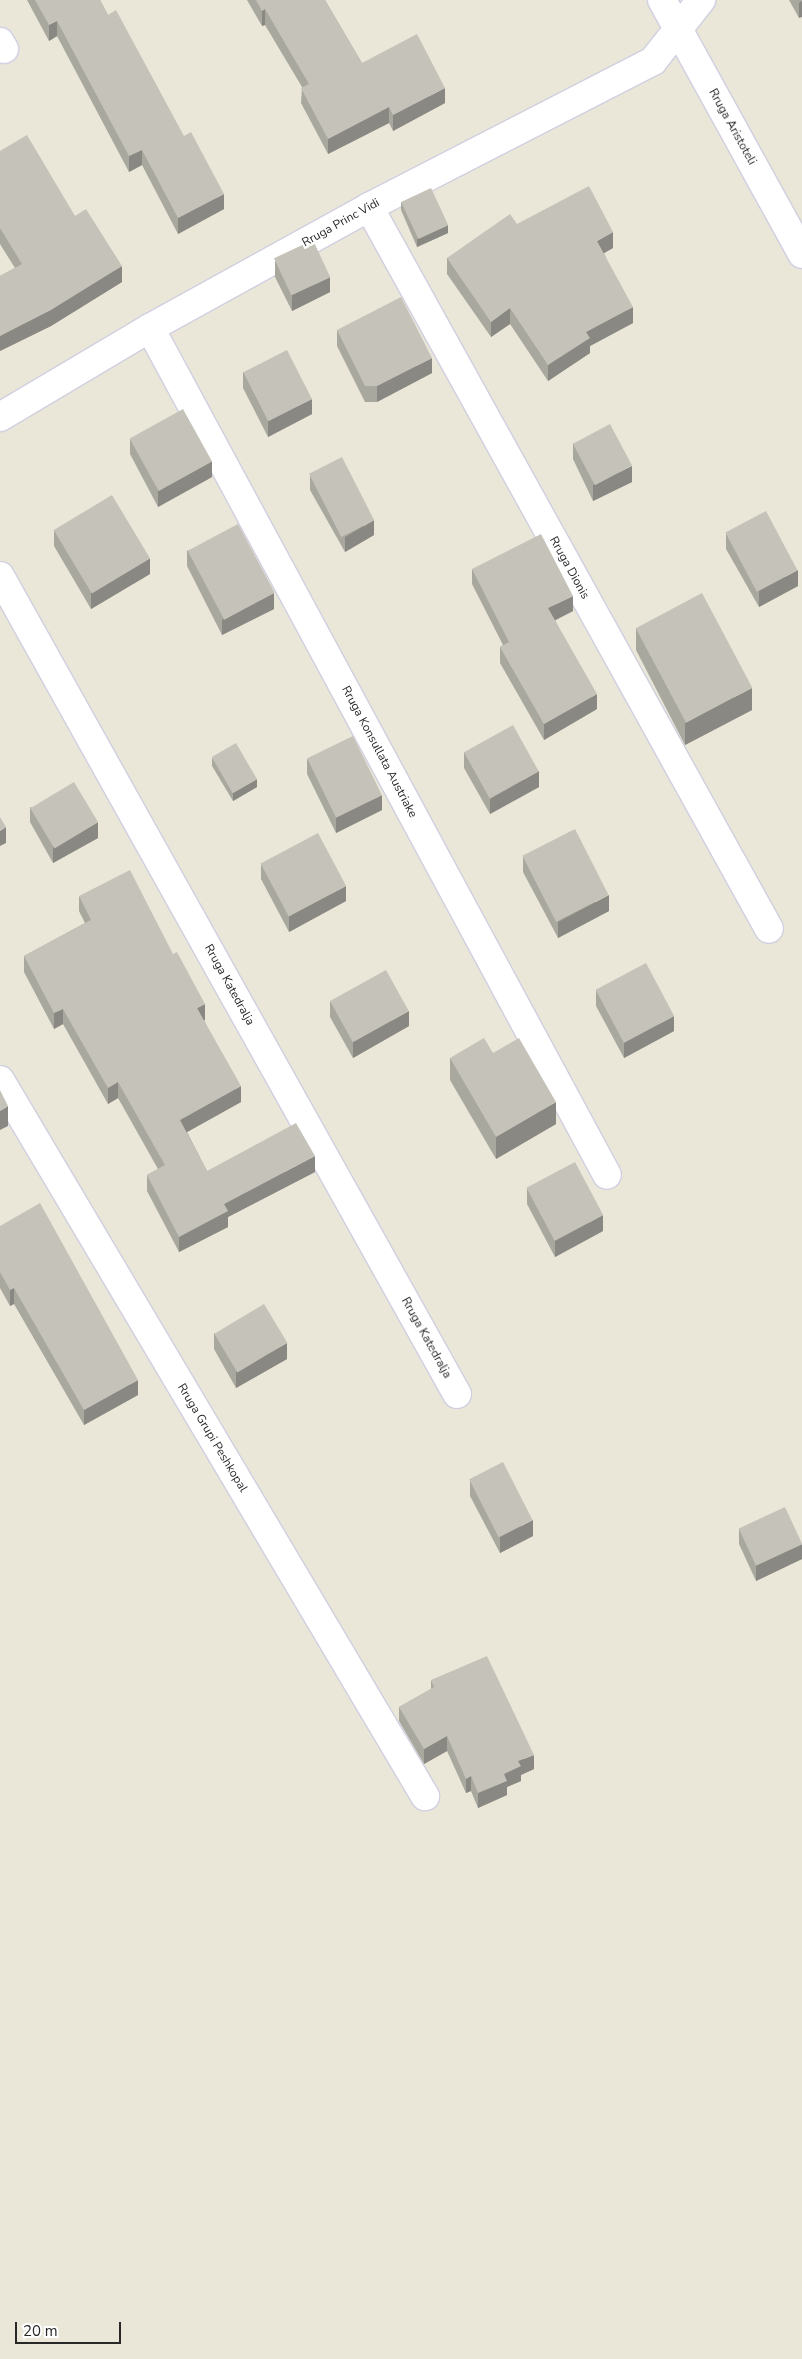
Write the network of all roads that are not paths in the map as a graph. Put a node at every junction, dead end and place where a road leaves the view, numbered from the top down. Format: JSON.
{"nodes":[{"id":1,"x":662,"y":0,"type":"edge"},
{"id":2,"x":701,"y":0,"type":"edge"},
{"id":3,"x":677,"y":29,"type":"junction"},
{"id":4,"x":369,"y":207,"type":"junction"},
{"id":5,"x":802,"y":254,"type":"edge"},
{"id":6,"x":150,"y":328,"type":"junction"},
{"id":7,"x":0,"y":417,"type":"edge"},
{"id":8,"x":0,"y":576,"type":"edge"},
{"id":9,"x":769,"y":929,"type":"dead end"},
{"id":10,"x":0,"y":1080,"type":"edge"},
{"id":11,"x":607,"y":1176,"type":"dead end"},
{"id":12,"x":457,"y":1394,"type":"dead end"},
{"id":13,"x":425,"y":1796,"type":"dead end"}],
"edges":[{"from":1,"to":3,"type":"street","name":"Rruga Aristoteli"},
{"from":2,"to":3,"type":"street","name":"Rruga Princ Vidi"},
{"from":3,"to":4,"type":"street","name":"Rruga Princ Vidi"},
{"from":3,"to":5,"type":"street","name":"Rruga Aristoteli"},
{"from":4,"to":6,"type":"street","name":"Rruga Princ Vidi"},
{"from":4,"to":9,"type":"street","name":"Rruga Dionis"},
{"from":6,"to":7,"type":"street","name":"Rruga Princ Vidi"},
{"from":6,"to":11,"type":"street","name":"Rruga Konsullata Austriake"},
{"from":8,"to":12,"type":"street","name":"Rruga Katedralja"},
{"from":10,"to":13,"type":"street","name":"Rruga Grupi Peshkopal"}]}
